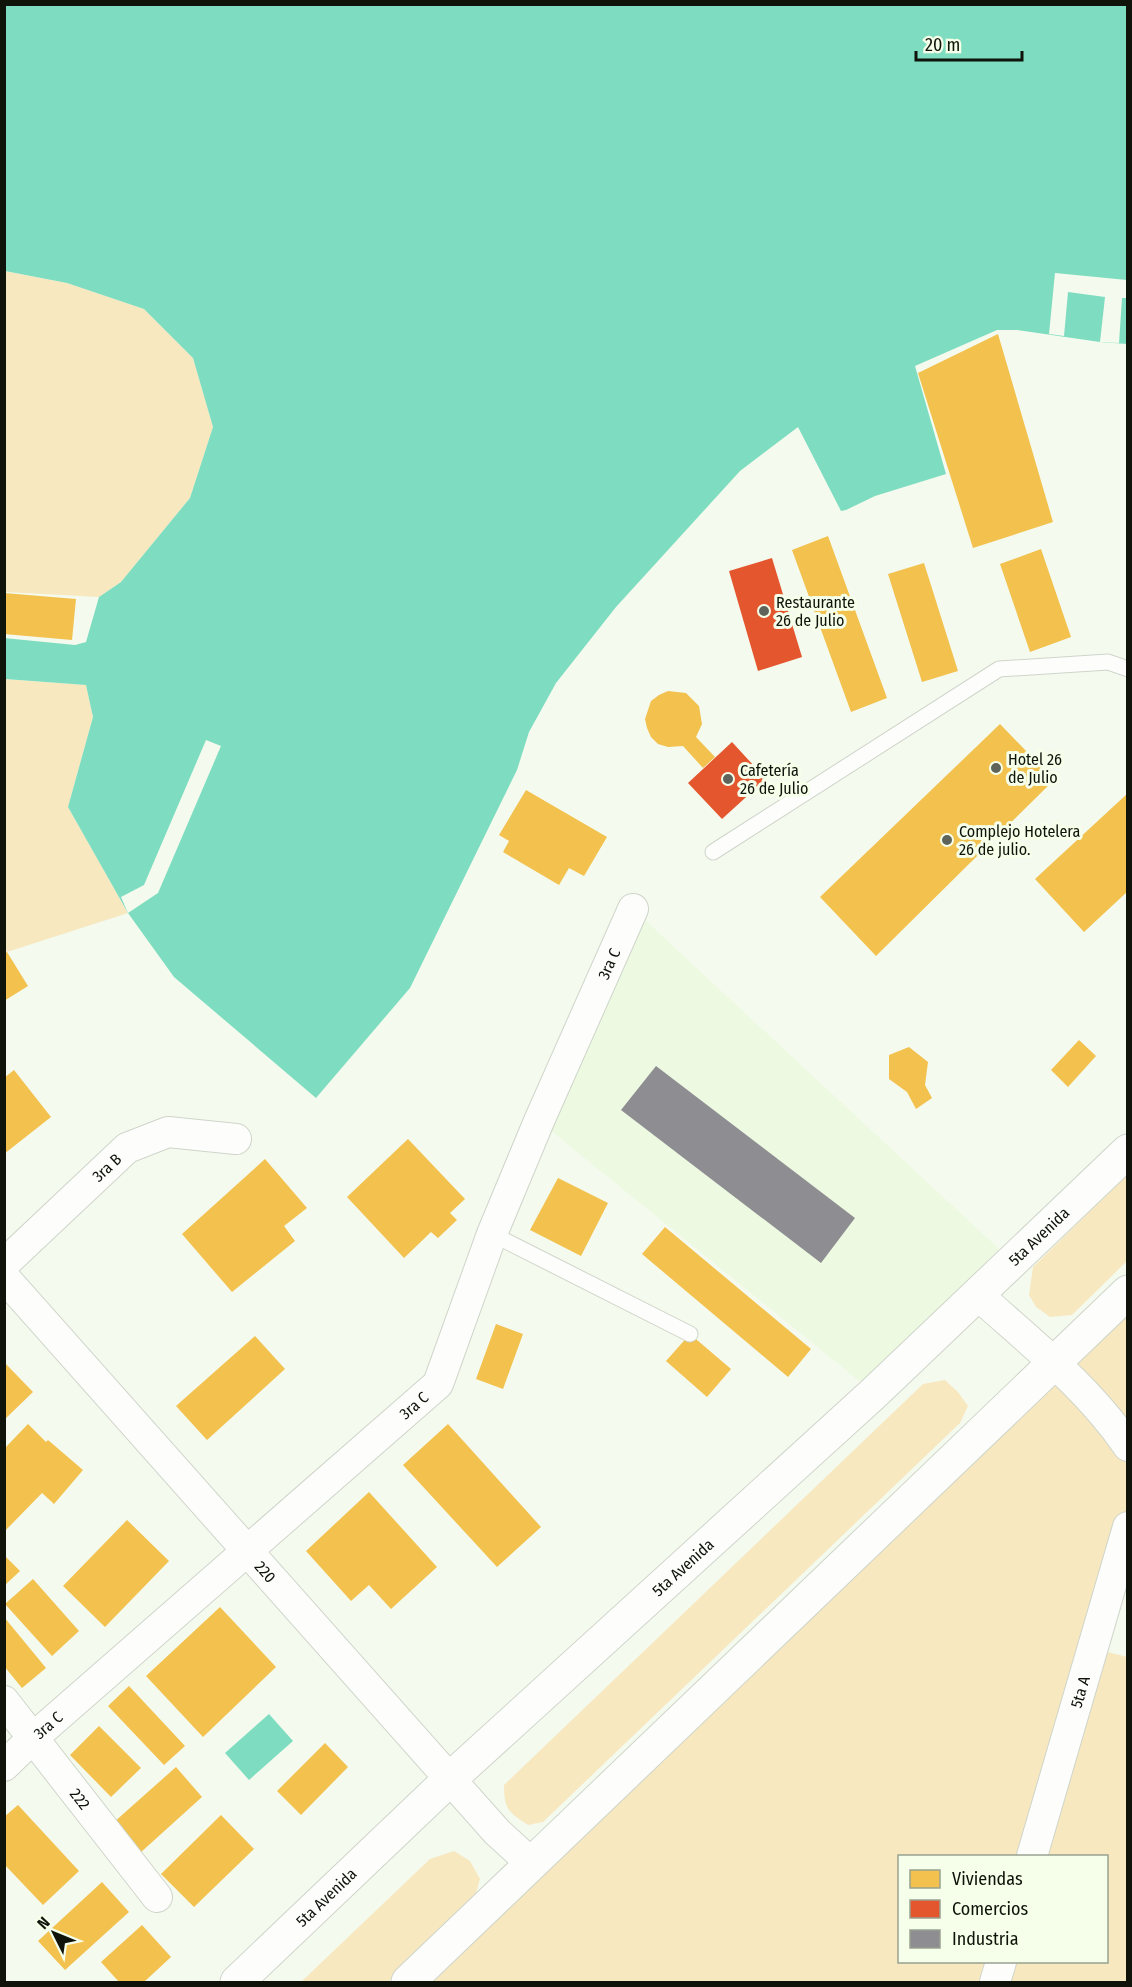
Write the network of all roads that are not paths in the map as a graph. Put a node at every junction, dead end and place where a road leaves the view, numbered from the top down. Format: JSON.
{"nodes":[{"id":1,"x":1128,"y":669,"type":"edge"},
{"id":2,"x":713,"y":852,"type":"dead end"},
{"id":3,"x":633,"y":909,"type":"dead end"},
{"id":4,"x":236,"y":1139,"type":"dead end"},
{"id":5,"x":1128,"y":1151,"type":"edge"},
{"id":6,"x":492,"y":1234,"type":"junction"},
{"id":7,"x":4,"y":1264,"type":"edge"},
{"id":8,"x":4,"y":1277,"type":"edge"},
{"id":9,"x":1128,"y":1292,"type":"edge"},
{"id":10,"x":978,"y":1295,"type":"junction"},
{"id":11,"x":690,"y":1334,"type":"dead end"},
{"id":12,"x":1054,"y":1364,"type":"junction"},
{"id":13,"x":1128,"y":1446,"type":"edge"},
{"id":14,"x":1128,"y":1527,"type":"edge"},
{"id":15,"x":246,"y":1551,"type":"junction"},
{"id":16,"x":4,"y":1701,"type":"edge"},
{"id":17,"x":33,"y":1738,"type":"junction"},
{"id":18,"x":4,"y":1766,"type":"edge"},
{"id":19,"x":451,"y":1778,"type":"junction"},
{"id":20,"x":1033,"y":1855,"type":"edge"},
{"id":21,"x":532,"y":1864,"type":"junction"},
{"id":22,"x":157,"y":1897,"type":"dead end"},
{"id":23,"x":1001,"y":1963,"type":"edge"},
{"id":24,"x":237,"y":1983,"type":"edge"},
{"id":25,"x":408,"y":1983,"type":"edge"},
{"id":26,"x":995,"y":1983,"type":"edge"}],
"edges":[{"from":1,"to":2,"type":"lane"},
{"from":3,"to":6,"type":"street","name":"3ra C"},
{"from":4,"to":7,"type":"street","name":"3ra B"},
{"from":5,"to":10,"type":"highway","name":"5ta Avenida"},
{"from":6,"to":11,"type":"lane"},
{"from":6,"to":15,"type":"street","name":"3ra C"},
{"from":8,"to":15,"type":"street","name":"220"},
{"from":9,"to":12,"type":"highway"},
{"from":10,"to":12,"type":"street"},
{"from":10,"to":19,"type":"highway","name":"5ta Avenida"},
{"from":12,"to":13,"type":"street"},
{"from":12,"to":21,"type":"highway"},
{"from":14,"to":20,"type":"street","name":"5ta A"},
{"from":15,"to":17,"type":"street","name":"3ra C"},
{"from":15,"to":19,"type":"street","name":"220"},
{"from":16,"to":17,"type":"street","name":"222"},
{"from":17,"to":18,"type":"street","name":"3ra C"},
{"from":17,"to":22,"type":"street","name":"222"},
{"from":19,"to":21,"type":"street","name":"220"},
{"from":19,"to":24,"type":"highway","name":"5ta Avenida"},
{"from":21,"to":25,"type":"highway"},
{"from":23,"to":26,"type":"street"}]}
